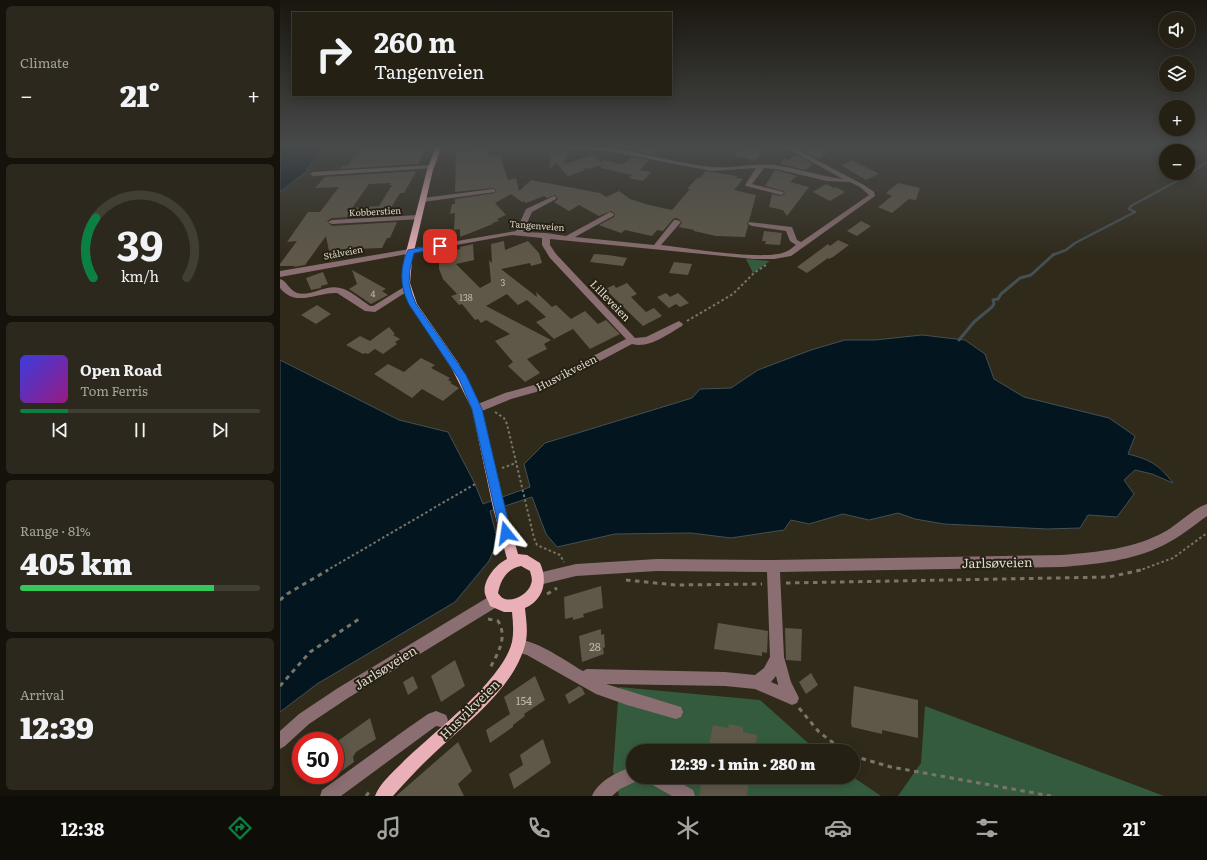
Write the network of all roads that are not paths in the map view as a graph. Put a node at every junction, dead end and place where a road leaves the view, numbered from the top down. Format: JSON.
{"nodes":[{"id":1,"x":427,"y":183,"type":"edge"},
{"id":2,"x":749,"y":183,"type":"edge"},
{"id":3,"x":856,"y":183,"type":"edge"},
{"id":4,"x":493,"y":190,"type":"dead end"},
{"id":5,"x":781,"y":193,"type":"dead end"},
{"id":6,"x":554,"y":198,"type":"dead end"},
{"id":7,"x":423,"y":200,"type":"junction"},
{"id":8,"x":610,"y":214,"type":"dead end"},
{"id":9,"x":418,"y":217,"type":"junction"},
{"id":10,"x":332,"y":222,"type":"dead end"},
{"id":11,"x":677,"y":222,"type":"dead end"},
{"id":12,"x":752,"y":224,"type":"dead end"},
{"id":13,"x":519,"y":232,"type":"junction"},
{"id":14,"x":546,"y":235,"type":"junction"},
{"id":15,"x":569,"y":237,"type":"junction"},
{"id":16,"x":801,"y":245,"type":"junction"},
{"id":17,"x":656,"y":247,"type":"junction"},
{"id":18,"x":410,"y":251,"type":"junction"},
{"id":19,"x":280,"y":274,"type":"edge"},
{"id":20,"x":280,"y":282,"type":"edge"},
{"id":21,"x":407,"y":289,"type":"junction"},
{"id":22,"x":679,"y":324,"type":"road end"},
{"id":23,"x":632,"y":340,"type":"junction"},
{"id":24,"x":480,"y":408,"type":"junction"},
{"id":25,"x":1207,"y":509,"type":"edge"},
{"id":26,"x":514,"y":562,"type":"junction"},
{"id":27,"x":773,"y":566,"type":"junction"},
{"id":28,"x":539,"y":579,"type":"junction"},
{"id":29,"x":495,"y":600,"type":"junction"},
{"id":30,"x":518,"y":605,"type":"junction"},
{"id":31,"x":518,"y":646,"type":"junction"},
{"id":32,"x":776,"y":657,"type":"junction"},
{"id":33,"x":582,"y":678,"type":"junction"},
{"id":34,"x":755,"y":682,"type":"junction"},
{"id":35,"x":676,"y":712,"type":"dead end"},
{"id":36,"x":441,"y":720,"type":"dead end"},
{"id":37,"x":280,"y":741,"type":"edge"},
{"id":38,"x":626,"y":778,"type":"edge"},
{"id":39,"x":667,"y":784,"type":"edge"},
{"id":40,"x":328,"y":796,"type":"edge"},
{"id":41,"x":383,"y":796,"type":"edge"},
{"id":42,"x":600,"y":796,"type":"edge"},
{"id":43,"x":687,"y":796,"type":"edge"}],
"edges":[{"from":1,"to":7,"type":"main road"},
{"from":2,"to":5,"type":"street"},
{"from":3,"to":16,"type":"street","name":"Tangenveien"},
{"from":4,"to":7,"type":"street"},
{"from":6,"to":13,"type":"street"},
{"from":7,"to":9,"type":"main road"},
{"from":8,"to":15,"type":"street","name":"Tangenveien"},
{"from":9,"to":10,"type":"street","name":"Kobberstien"},
{"from":9,"to":18,"type":"main road"},
{"from":11,"to":17,"type":"street"},
{"from":12,"to":16,"type":"street"},
{"from":13,"to":14,"type":"street","name":"Tangenveien"},
{"from":13,"to":18,"type":"street","name":"Tangenveien"},
{"from":14,"to":15,"type":"street","name":"Tangenveien"},
{"from":14,"to":23,"type":"street","name":"Lilleveien"},
{"from":15,"to":17,"type":"street","name":"Tangenveien"},
{"from":16,"to":17,"type":"street","name":"Tangenveien"},
{"from":18,"to":19,"type":"street","name":"Stålveien"},
{"from":18,"to":21,"type":"main road"},
{"from":20,"to":21,"type":"street"},
{"from":21,"to":24,"type":"main road"},
{"from":22,"to":23,"type":"street"},
{"from":23,"to":24,"type":"street","name":"Husvikveien"},
{"from":24,"to":26,"type":"main road"},
{"from":25,"to":27,"type":"street","name":"Jarlsøveien"},
{"from":26,"to":28,"type":"main road"},
{"from":26,"to":29,"type":"main road"},
{"from":27,"to":28,"type":"street","name":"Jarlsøveien"},
{"from":27,"to":32,"type":"street"},
{"from":28,"to":30,"type":"main road"},
{"from":29,"to":30,"type":"main road"},
{"from":29,"to":37,"type":"street","name":"Jarlsøveien"},
{"from":30,"to":31,"type":"main road","name":"Husvikveien"},
{"from":31,"to":33,"type":"street"},
{"from":31,"to":41,"type":"main road","name":"Husvikveien"},
{"from":32,"to":34,"type":"street"},
{"from":32,"to":34,"type":"street"},
{"from":33,"to":34,"type":"street"},
{"from":33,"to":35,"type":"street"},
{"from":36,"to":40,"type":"street","name":"Husvikveien"},
{"from":38,"to":42,"type":"street"},
{"from":39,"to":43,"type":"street"}]}
